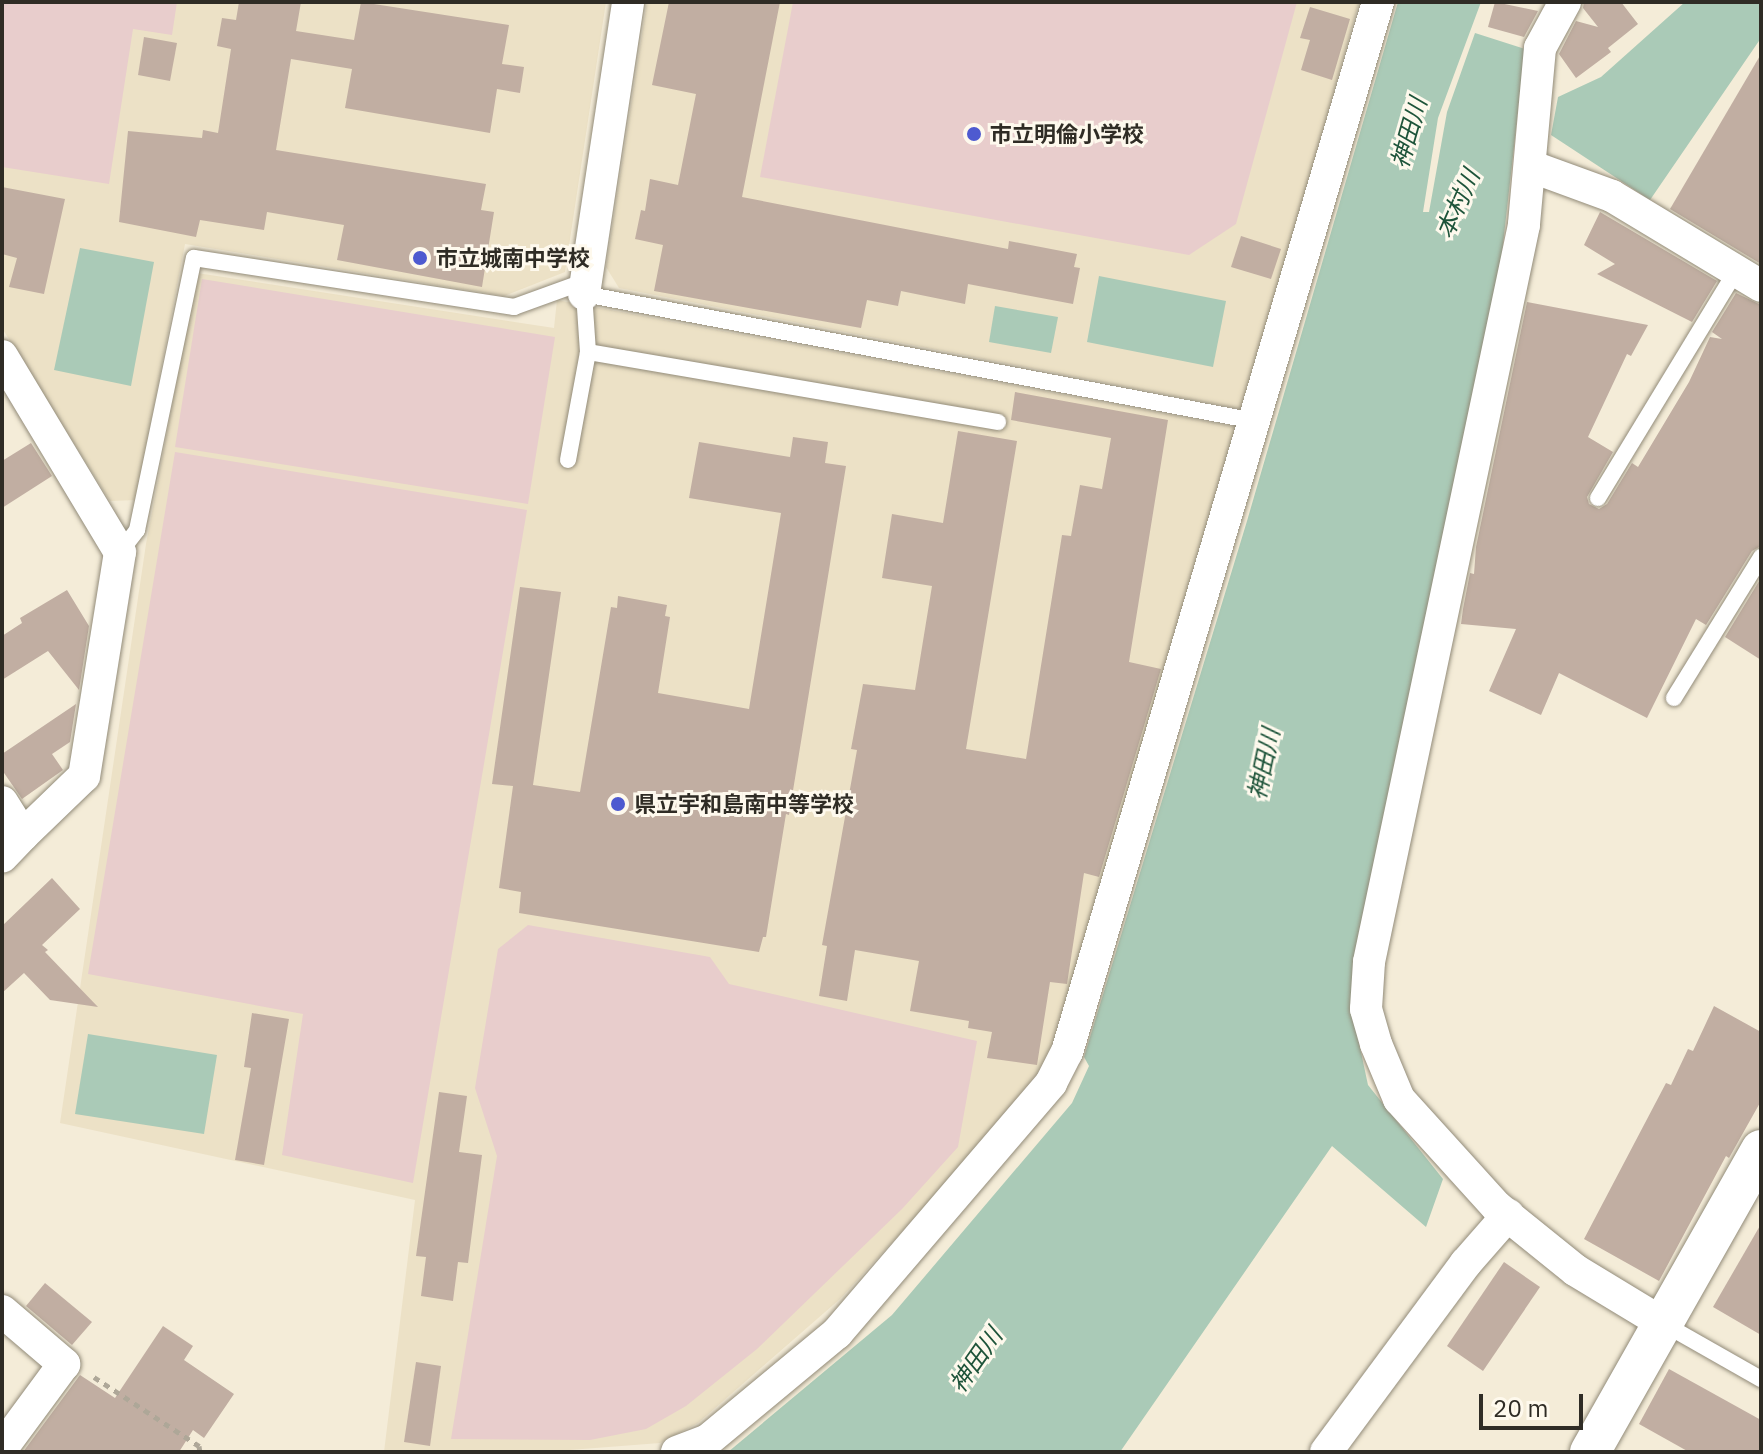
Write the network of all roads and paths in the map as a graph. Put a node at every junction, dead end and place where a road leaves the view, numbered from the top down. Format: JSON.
{"nodes":[{"id":1,"x":628,"y":2,"type":"edge"},
{"id":2,"x":1378,"y":2,"type":"edge"},
{"id":3,"x":1565,"y":2,"type":"edge"},
{"id":4,"x":1530,"y":166,"type":"junction"},
{"id":5,"x":1748,"y":278,"type":"edge"},
{"id":6,"x":585,"y":287,"type":"junction"},
{"id":7,"x":588,"y":352,"type":"junction"},
{"id":8,"x":3,"y":360,"type":"edge"},
{"id":9,"x":1255,"y":421,"type":"junction"},
{"id":10,"x":998,"y":422,"type":"dead end"},
{"id":11,"x":568,"y":460,"type":"dead end"},
{"id":12,"x":1598,"y":498,"type":"dead end"},
{"id":13,"x":120,"y":552,"type":"junction"},
{"id":14,"x":1761,"y":557,"type":"edge"},
{"id":15,"x":1674,"y":698,"type":"dead end"},
{"id":16,"x":2,"y":802,"type":"edge"},
{"id":17,"x":13,"y":846,"type":"edge"},
{"id":18,"x":1761,"y":1150,"type":"edge"},
{"id":19,"x":1508,"y":1215,"type":"junction"},
{"id":20,"x":2,"y":1311,"type":"edge"},
{"id":21,"x":1664,"y":1324,"type":"junction"},
{"id":22,"x":64,"y":1364,"type":"junction"},
{"id":23,"x":1761,"y":1379,"type":"edge"},
{"id":24,"x":2,"y":1448,"type":"edge"},
{"id":25,"x":200,"y":1452,"type":"edge"},
{"id":26,"x":677,"y":1452,"type":"edge"},
{"id":27,"x":1326,"y":1452,"type":"edge"},
{"id":28,"x":1590,"y":1452,"type":"edge"}],
"edges":[{"from":1,"to":6,"type":"street"},
{"from":2,"to":9,"type":"street"},
{"from":3,"to":4,"type":"street"},
{"from":4,"to":5,"type":"street"},
{"from":4,"to":19,"type":"street"},
{"from":5,"to":12,"type":"lane"},
{"from":6,"to":7,"type":"lane"},
{"from":6,"to":9,"type":"lane"},
{"from":6,"to":13,"type":"lane"},
{"from":7,"to":10,"type":"lane"},
{"from":7,"to":11,"type":"lane"},
{"from":8,"to":13,"type":"street"},
{"from":9,"to":26,"type":"street"},
{"from":13,"to":17,"type":"street"},
{"from":14,"to":15,"type":"lane"},
{"from":16,"to":17,"type":"street"},
{"from":18,"to":21,"type":"street"},
{"from":19,"to":21,"type":"street"},
{"from":19,"to":27,"type":"street"},
{"from":20,"to":22,"type":"street"},
{"from":21,"to":23,"type":"lane"},
{"from":21,"to":28,"type":"street"},
{"from":22,"to":24,"type":"street"},
{"from":22,"to":25,"type":"path"}]}
